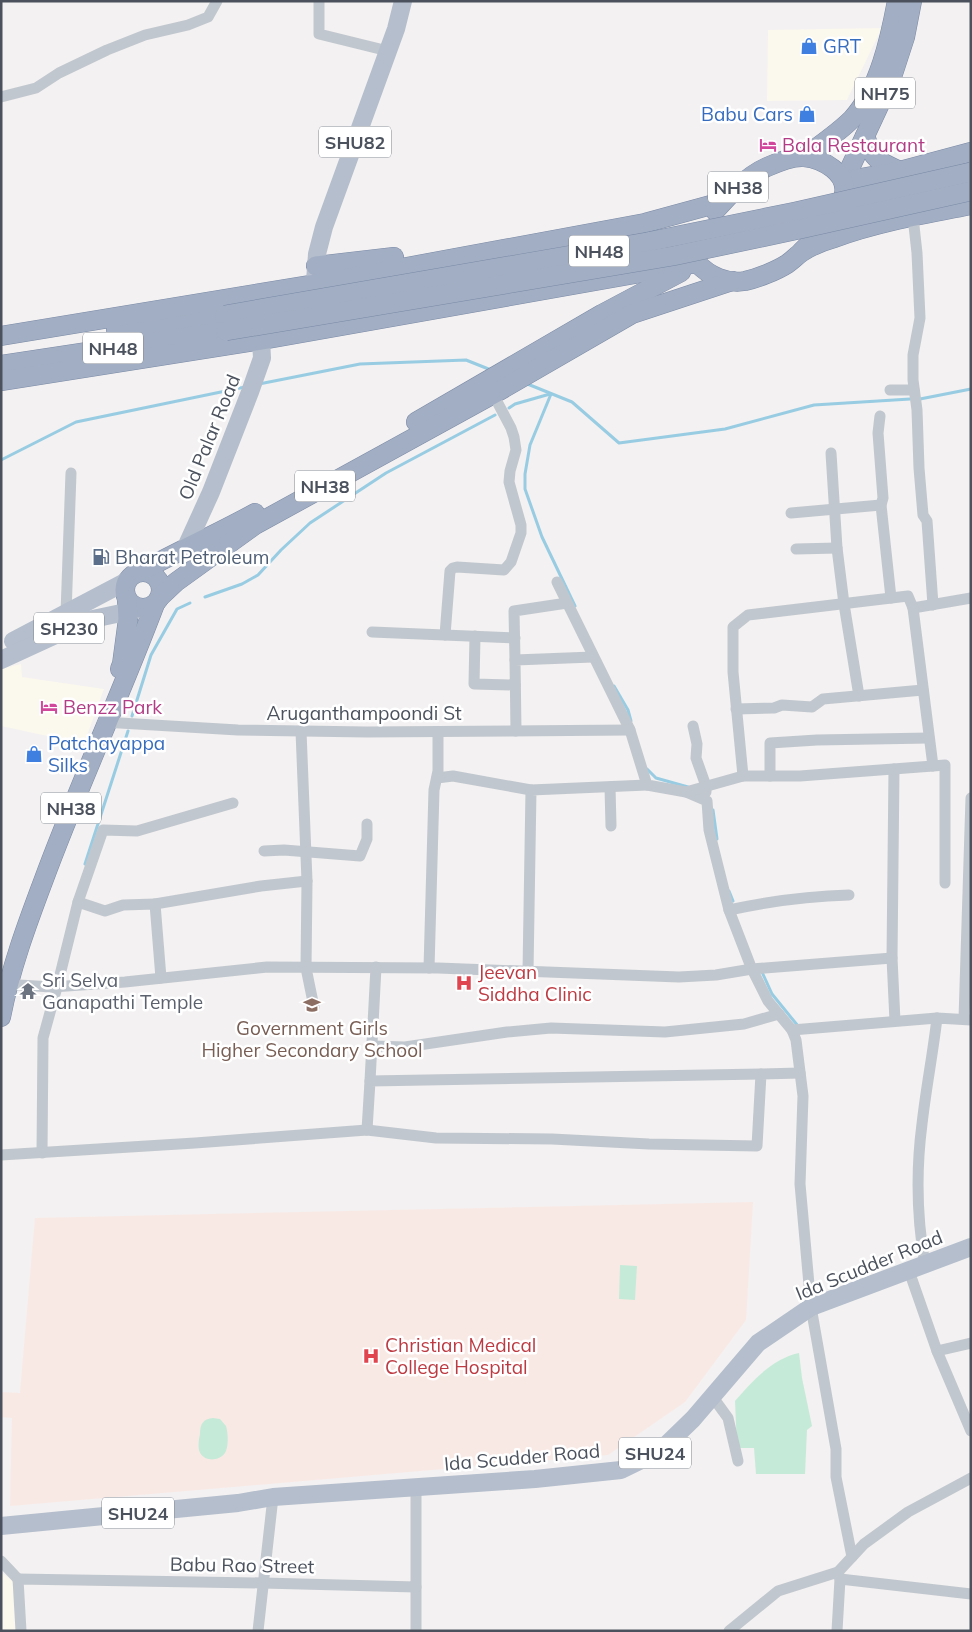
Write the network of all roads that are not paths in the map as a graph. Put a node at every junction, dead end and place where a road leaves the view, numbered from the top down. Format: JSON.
{"nodes":[{"id":1,"x":217,"y":1,"type":"edge"},
{"id":2,"x":319,"y":1,"type":"edge"},
{"id":3,"x":402,"y":1,"type":"edge"},
{"id":4,"x":897,"y":1,"type":"edge"},
{"id":5,"x":912,"y":1,"type":"edge"},
{"id":6,"x":388,"y":51,"type":"junction"},
{"id":7,"x":1,"y":97,"type":"edge"},
{"id":8,"x":865,"y":136,"type":"junction"},
{"id":9,"x":971,"y":152,"type":"edge"},
{"id":10,"x":804,"y":157,"type":"junction"},
{"id":11,"x":900,"y":171,"type":"junction"},
{"id":12,"x":971,"y":172,"type":"edge"},
{"id":13,"x":844,"y":180,"type":"junction"},
{"id":14,"x":971,"y":191,"type":"edge"},
{"id":15,"x":722,"y":202,"type":"junction"},
{"id":16,"x":971,"y":205,"type":"edge"},
{"id":17,"x":913,"y":217,"type":"junction"},
{"id":18,"x":801,"y":252,"type":"junction"},
{"id":19,"x":697,"y":263,"type":"junction"},
{"id":20,"x":316,"y":275,"type":"junction"},
{"id":21,"x":732,"y":281,"type":"junction"},
{"id":22,"x":225,"y":322,"type":"junction"},
{"id":23,"x":1,"y":336,"type":"edge"},
{"id":24,"x":1,"y":348,"type":"edge"},
{"id":25,"x":262,"y":349,"type":"junction"},
{"id":26,"x":556,"y":349,"type":"junction"},
{"id":27,"x":1,"y":365,"type":"edge"},
{"id":28,"x":1,"y":380,"type":"edge"},
{"id":29,"x":493,"y":388,"type":"junction"},
{"id":30,"x":890,"y":390,"type":"dead end"},
{"id":31,"x":914,"y":390,"type":"junction"},
{"id":32,"x":880,"y":416,"type":"dead end"},
{"id":33,"x":831,"y":453,"type":"dead end"},
{"id":34,"x":71,"y":472,"type":"dead end"},
{"id":35,"x":882,"y":505,"type":"junction"},
{"id":36,"x":834,"y":508,"type":"junction"},
{"id":37,"x":791,"y":513,"type":"dead end"},
{"id":38,"x":186,"y":547,"type":"junction"},
{"id":39,"x":836,"y":548,"type":"junction"},
{"id":40,"x":796,"y":549,"type":"dead end"},
{"id":41,"x":134,"y":576,"type":"junction"},
{"id":42,"x":557,"y":582,"type":"dead end"},
{"id":43,"x":891,"y":598,"type":"junction"},
{"id":44,"x":971,"y":598,"type":"edge"},
{"id":45,"x":567,"y":603,"type":"junction"},
{"id":46,"x":142,"y":604,"type":"junction"},
{"id":47,"x":844,"y":604,"type":"junction"},
{"id":48,"x":934,"y":604,"type":"junction"},
{"id":49,"x":913,"y":608,"type":"junction"},
{"id":50,"x":66,"y":614,"type":"junction"},
{"id":51,"x":372,"y":632,"type":"dead end"},
{"id":52,"x":446,"y":635,"type":"junction"},
{"id":53,"x":475,"y":636,"type":"junction"},
{"id":54,"x":515,"y":638,"type":"junction"},
{"id":55,"x":1,"y":646,"type":"edge"},
{"id":56,"x":593,"y":657,"type":"junction"},
{"id":57,"x":1,"y":660,"type":"edge"},
{"id":58,"x":515,"y":660,"type":"junction"},
{"id":59,"x":515,"y":685,"type":"junction"},
{"id":60,"x":923,"y":690,"type":"junction"},
{"id":61,"x":859,"y":696,"type":"junction"},
{"id":62,"x":736,"y":709,"type":"junction"},
{"id":63,"x":103,"y":722,"type":"junction"},
{"id":64,"x":693,"y":726,"type":"dead end"},
{"id":65,"x":630,"y":730,"type":"junction"},
{"id":66,"x":301,"y":731,"type":"junction"},
{"id":67,"x":516,"y":731,"type":"junction"},
{"id":68,"x":438,"y":732,"type":"junction"},
{"id":69,"x":929,"y":738,"type":"junction"},
{"id":70,"x":933,"y":766,"type":"junction"},
{"id":71,"x":894,"y":769,"type":"junction"},
{"id":72,"x":743,"y":776,"type":"junction"},
{"id":73,"x":770,"y":776,"type":"junction"},
{"id":74,"x":437,"y":778,"type":"junction"},
{"id":75,"x":647,"y":785,"type":"junction"},
{"id":76,"x":706,"y":786,"type":"junction"},
{"id":77,"x":610,"y":787,"type":"junction"},
{"id":78,"x":531,"y":790,"type":"junction"},
{"id":79,"x":686,"y":792,"type":"junction"},
{"id":80,"x":971,"y":798,"type":"edge"},
{"id":81,"x":706,"y":801,"type":"junction"},
{"id":82,"x":233,"y":803,"type":"dead end"},
{"id":83,"x":367,"y":824,"type":"dead end"},
{"id":84,"x":611,"y":826,"type":"dead end"},
{"id":85,"x":264,"y":851,"type":"dead end"},
{"id":86,"x":306,"y":852,"type":"junction"},
{"id":87,"x":307,"y":881,"type":"junction"},
{"id":88,"x":945,"y":883,"type":"dead end"},
{"id":89,"x":849,"y":895,"type":"dead end"},
{"id":90,"x":78,"y":902,"type":"junction"},
{"id":91,"x":155,"y":904,"type":"junction"},
{"id":92,"x":729,"y":910,"type":"junction"},
{"id":93,"x":892,"y":958,"type":"junction"},
{"id":94,"x":376,"y":967,"type":"junction"},
{"id":95,"x":306,"y":968,"type":"junction"},
{"id":96,"x":429,"y":968,"type":"junction"},
{"id":97,"x":752,"y":969,"type":"junction"},
{"id":98,"x":528,"y":971,"type":"junction"},
{"id":99,"x":161,"y":978,"type":"junction"},
{"id":100,"x":4,"y":980,"type":"edge"},
{"id":101,"x":57,"y":987,"type":"junction"},
{"id":102,"x":314,"y":1007,"type":"dead end"},
{"id":103,"x":779,"y":1014,"type":"junction"},
{"id":104,"x":1,"y":1017,"type":"edge"},
{"id":105,"x":936,"y":1018,"type":"junction"},
{"id":106,"x":968,"y":1020,"type":"edge"},
{"id":107,"x":895,"y":1021,"type":"junction"},
{"id":108,"x":792,"y":1030,"type":"junction"},
{"id":109,"x":372,"y":1046,"type":"junction"},
{"id":110,"x":800,"y":1073,"type":"junction"},
{"id":111,"x":761,"y":1074,"type":"junction"},
{"id":112,"x":370,"y":1081,"type":"junction"},
{"id":113,"x":368,"y":1130,"type":"junction"},
{"id":114,"x":42,"y":1152,"type":"junction"},
{"id":115,"x":1,"y":1155,"type":"edge"},
{"id":116,"x":971,"y":1247,"type":"edge"},
{"id":117,"x":917,"y":1268,"type":"junction"},
{"id":118,"x":811,"y":1307,"type":"junction"},
{"id":119,"x":971,"y":1343,"type":"edge"},
{"id":120,"x":937,"y":1351,"type":"junction"},
{"id":121,"x":712,"y":1396,"type":"junction"},
{"id":122,"x":971,"y":1431,"type":"edge"},
{"id":123,"x":738,"y":1461,"type":"dead end"},
{"id":124,"x":971,"y":1478,"type":"edge"},
{"id":125,"x":416,"y":1486,"type":"junction"},
{"id":126,"x":274,"y":1497,"type":"junction"},
{"id":127,"x":1,"y":1516,"type":"edge"},
{"id":128,"x":1,"y":1526,"type":"edge"},
{"id":129,"x":852,"y":1557,"type":"junction"},
{"id":130,"x":1,"y":1561,"type":"edge"},
{"id":131,"x":839,"y":1575,"type":"junction"},
{"id":132,"x":18,"y":1579,"type":"junction"},
{"id":133,"x":264,"y":1583,"type":"junction"},
{"id":134,"x":416,"y":1587,"type":"junction"},
{"id":135,"x":971,"y":1594,"type":"edge"},
{"id":136,"x":21,"y":1631,"type":"edge"},
{"id":137,"x":258,"y":1631,"type":"edge"},
{"id":138,"x":416,"y":1631,"type":"edge"},
{"id":139,"x":729,"y":1631,"type":"edge"},
{"id":140,"x":837,"y":1631,"type":"edge"}],
"edges":[{"from":1,"to":7,"type":"street"},
{"from":2,"to":6,"type":"street"},
{"from":3,"to":6,"type":"main road","number":"SHU82"},
{"from":4,"to":10,"type":"highway","number":"NH75"},
{"from":5,"to":8,"type":"highway","number":"NH75"},
{"from":6,"to":20,"type":"main road","number":"SHU82"},
{"from":8,"to":11,"type":"highway"},
{"from":8,"to":13,"type":"highway","number":"NH75"},
{"from":9,"to":11,"type":"highway"},
{"from":10,"to":13,"type":"highway"},
{"from":10,"to":15,"type":"highway","number":"NH38"},
{"from":11,"to":13,"type":"highway"},
{"from":12,"to":22,"type":"highway","number":"NH48","bridge":true},
{"from":13,"to":18,"type":"highway","number":"NH38"},
{"from":14,"to":22,"type":"highway","number":"NH48","bridge":true},
{"from":15,"to":19,"type":"highway","number":"NH38"},
{"from":15,"to":20,"type":"highway"},
{"from":16,"to":17,"type":"highway"},
{"from":17,"to":18,"type":"highway"},
{"from":17,"to":31,"type":"street"},
{"from":18,"to":21,"type":"highway","number":"NH38"},
{"from":19,"to":21,"type":"highway","number":"NH38"},
{"from":19,"to":25,"type":"highway"},
{"from":19,"to":26,"type":"highway","number":"NH38"},
{"from":20,"to":23,"type":"highway"},
{"from":21,"to":26,"type":"highway","number":"NH38"},
{"from":22,"to":24,"type":"highway","number":"NH48"},
{"from":22,"to":27,"type":"highway","number":"NH48"},
{"from":25,"to":28,"type":"highway"},
{"from":25,"to":38,"type":"main road","name":"Old Palar Road"},
{"from":26,"to":29,"type":"highway","number":"NH38"},
{"from":29,"to":38,"type":"highway","number":"NH38"},
{"from":29,"to":46,"type":"highway","number":"NH38"},
{"from":29,"to":52,"type":"street"},
{"from":30,"to":31,"type":"street"},
{"from":31,"to":48,"type":"street"},
{"from":32,"to":35,"type":"street"},
{"from":33,"to":36,"type":"street"},
{"from":34,"to":50,"type":"street"},
{"from":35,"to":36,"type":"street"},
{"from":35,"to":43,"type":"street"},
{"from":36,"to":37,"type":"street"},
{"from":36,"to":39,"type":"street"},
{"from":38,"to":41,"type":"highway","number":"NH38"},
{"from":39,"to":40,"type":"street"},
{"from":39,"to":47,"type":"street"},
{"from":41,"to":46,"type":"highway","number":"NH38"},
{"from":41,"to":46,"type":"highway","number":"NH38"},
{"from":41,"to":50,"type":"main road","number":"SH230"},
{"from":42,"to":45,"type":"street"},
{"from":43,"to":47,"type":"street"},
{"from":43,"to":49,"type":"street"},
{"from":44,"to":48,"type":"street"},
{"from":45,"to":54,"type":"street"},
{"from":45,"to":56,"type":"street"},
{"from":46,"to":57,"type":"main road","number":"SH230"},
{"from":46,"to":63,"type":"highway","number":"NH38"},
{"from":46,"to":63,"type":"highway","number":"NH38"},
{"from":47,"to":61,"type":"street"},
{"from":47,"to":62,"type":"street"},
{"from":48,"to":49,"type":"street"},
{"from":49,"to":60,"type":"street"},
{"from":50,"to":55,"type":"main road","number":"SH230"},
{"from":51,"to":52,"type":"street"},
{"from":52,"to":53,"type":"street"},
{"from":53,"to":54,"type":"street"},
{"from":53,"to":59,"type":"street"},
{"from":54,"to":58,"type":"street"},
{"from":56,"to":58,"type":"street"},
{"from":56,"to":65,"type":"street"},
{"from":58,"to":59,"type":"street"},
{"from":59,"to":67,"type":"street"},
{"from":60,"to":61,"type":"street"},
{"from":60,"to":69,"type":"street"},
{"from":61,"to":62,"type":"street"},
{"from":62,"to":72,"type":"street"},
{"from":63,"to":66,"type":"street","name":"Aruganthampoondi St"},
{"from":63,"to":100,"type":"highway","number":"NH38"},
{"from":64,"to":76,"type":"street"},
{"from":65,"to":67,"type":"street","name":"Aruganthampoondi St"},
{"from":65,"to":75,"type":"street"},
{"from":66,"to":68,"type":"street","name":"Aruganthampoondi St"},
{"from":66,"to":86,"type":"street"},
{"from":67,"to":68,"type":"street","name":"Aruganthampoondi St"},
{"from":68,"to":74,"type":"street"},
{"from":69,"to":70,"type":"street"},
{"from":69,"to":73,"type":"street"},
{"from":70,"to":71,"type":"street"},
{"from":70,"to":88,"type":"street"},
{"from":71,"to":73,"type":"street"},
{"from":71,"to":93,"type":"street"},
{"from":72,"to":73,"type":"street"},
{"from":72,"to":76,"type":"street"},
{"from":74,"to":78,"type":"street"},
{"from":74,"to":96,"type":"street"},
{"from":75,"to":77,"type":"street"},
{"from":75,"to":79,"type":"street"},
{"from":76,"to":79,"type":"street"},
{"from":76,"to":81,"type":"street"},
{"from":77,"to":78,"type":"street"},
{"from":77,"to":84,"type":"street"},
{"from":78,"to":98,"type":"street"},
{"from":79,"to":81,"type":"street"},
{"from":80,"to":106,"type":"street"},
{"from":81,"to":92,"type":"street"},
{"from":82,"to":90,"type":"street"},
{"from":83,"to":86,"type":"street"},
{"from":85,"to":86,"type":"street"},
{"from":86,"to":87,"type":"street"},
{"from":87,"to":91,"type":"street"},
{"from":87,"to":95,"type":"street"},
{"from":89,"to":92,"type":"street"},
{"from":90,"to":91,"type":"street"},
{"from":90,"to":101,"type":"street"},
{"from":91,"to":99,"type":"street"},
{"from":92,"to":97,"type":"street"},
{"from":93,"to":97,"type":"street"},
{"from":93,"to":107,"type":"street"},
{"from":94,"to":95,"type":"street"},
{"from":94,"to":96,"type":"street"},
{"from":94,"to":109,"type":"street"},
{"from":95,"to":99,"type":"street"},
{"from":95,"to":102,"type":"street"},
{"from":96,"to":98,"type":"street"},
{"from":97,"to":98,"type":"street"},
{"from":97,"to":103,"type":"street"},
{"from":99,"to":101,"type":"street"},
{"from":100,"to":101,"type":"street"},
{"from":100,"to":104,"type":"highway","number":"NH38"},
{"from":101,"to":114,"type":"street"},
{"from":103,"to":108,"type":"street"},
{"from":103,"to":109,"type":"street"},
{"from":105,"to":106,"type":"street"},
{"from":105,"to":107,"type":"street"},
{"from":105,"to":117,"type":"street"},
{"from":107,"to":108,"type":"street"},
{"from":108,"to":110,"type":"street"},
{"from":109,"to":112,"type":"street"},
{"from":110,"to":111,"type":"street"},
{"from":110,"to":118,"type":"street"},
{"from":111,"to":112,"type":"street"},
{"from":111,"to":113,"type":"street"},
{"from":112,"to":113,"type":"street"},
{"from":113,"to":114,"type":"street"},
{"from":114,"to":115,"type":"street"},
{"from":116,"to":117,"type":"main road","name":"Ida Scudder Road","number":"SHU24"},
{"from":117,"to":118,"type":"main road","name":"Ida Scudder Road","number":"SHU24"},
{"from":117,"to":120,"type":"street"},
{"from":118,"to":121,"type":"main road","name":"Ida Scudder Road","number":"SHU24"},
{"from":118,"to":129,"type":"street"},
{"from":119,"to":120,"type":"street"},
{"from":120,"to":122,"type":"street"},
{"from":121,"to":123,"type":"street"},
{"from":121,"to":125,"type":"main road","name":"Ida Scudder Road","number":"SHU24"},
{"from":124,"to":129,"type":"street"},
{"from":125,"to":126,"type":"main road","name":"Ida Scudder Road","number":"SHU24"},
{"from":125,"to":134,"type":"street"},
{"from":126,"to":127,"type":"main road","number":"SHU24"},
{"from":126,"to":128,"type":"main road","number":"SHU24"},
{"from":126,"to":133,"type":"street"},
{"from":129,"to":131,"type":"street"},
{"from":130,"to":132,"type":"street"},
{"from":131,"to":135,"type":"street"},
{"from":131,"to":139,"type":"street"},
{"from":131,"to":140,"type":"street"},
{"from":132,"to":133,"type":"street","name":"Babu Rao Street"},
{"from":132,"to":136,"type":"street"},
{"from":133,"to":134,"type":"street","name":"Babu Rao Street"},
{"from":133,"to":137,"type":"street"},
{"from":134,"to":138,"type":"street"}]}
